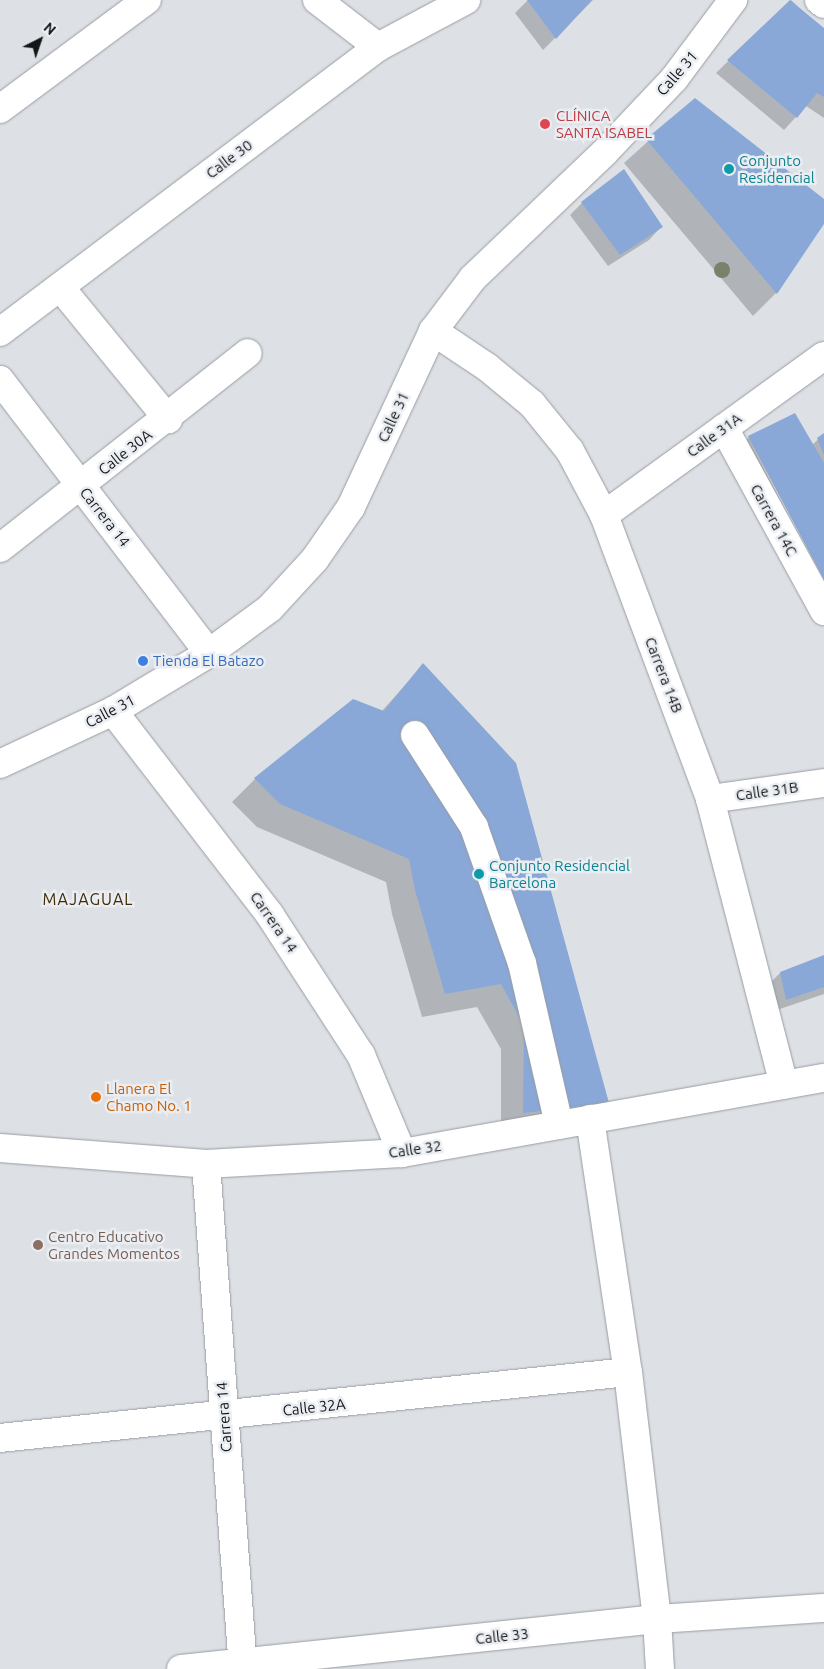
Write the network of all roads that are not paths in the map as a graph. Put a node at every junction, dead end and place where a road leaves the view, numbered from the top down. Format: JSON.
{"nodes":[{"id":1,"x":147,"y":0,"type":"edge"},
{"id":2,"x":317,"y":0,"type":"edge"},
{"id":3,"x":466,"y":0,"type":"edge"},
{"id":4,"x":733,"y":0,"type":"edge"},
{"id":5,"x":819,"y":0,"type":"edge"},
{"id":6,"x":824,"y":4,"type":"edge"},
{"id":7,"x":378,"y":47,"type":"junction"},
{"id":8,"x":0,"y":109,"type":"edge"},
{"id":9,"x":60,"y":287,"type":"junction"},
{"id":10,"x":433,"y":331,"type":"junction"},
{"id":11,"x":0,"y":332,"type":"edge"},
{"id":12,"x":248,"y":354,"type":"dead end"},
{"id":13,"x":824,"y":356,"type":"edge"},
{"id":14,"x":0,"y":380,"type":"edge"},
{"id":15,"x":168,"y":419,"type":"junction"},
{"id":16,"x":724,"y":428,"type":"junction"},
{"id":17,"x":81,"y":486,"type":"junction"},
{"id":18,"x":604,"y":514,"type":"junction"},
{"id":19,"x":0,"y":548,"type":"edge"},
{"id":20,"x":824,"y":611,"type":"edge"},
{"id":21,"x":209,"y":653,"type":"junction"},
{"id":22,"x":113,"y":712,"type":"junction"},
{"id":23,"x":415,"y":735,"type":"dead end"},
{"id":24,"x":0,"y":764,"type":"edge"},
{"id":25,"x":824,"y":783,"type":"edge"},
{"id":26,"x":710,"y":799,"type":"junction"},
{"id":27,"x":824,"y":1078,"type":"edge"},
{"id":28,"x":784,"y":1085,"type":"junction"},
{"id":29,"x":590,"y":1119,"type":"junction"},
{"id":30,"x":559,"y":1125,"type":"junction"},
{"id":31,"x":0,"y":1148,"type":"edge"},
{"id":32,"x":402,"y":1153,"type":"junction"},
{"id":33,"x":206,"y":1164,"type":"junction"},
{"id":34,"x":628,"y":1372,"type":"junction"},
{"id":35,"x":224,"y":1417,"type":"junction"},
{"id":36,"x":0,"y":1438,"type":"edge"},
{"id":37,"x":824,"y":1608,"type":"edge"},
{"id":38,"x":657,"y":1619,"type":"junction"},
{"id":39,"x":243,"y":1666,"type":"edge"},
{"id":40,"x":181,"y":1669,"type":"edge"},
{"id":41,"x":660,"y":1669,"type":"edge"}],
"edges":[{"from":1,"to":8,"type":"street"},
{"from":2,"to":7,"type":"street"},
{"from":3,"to":7,"type":"street","name":"Calle 30"},
{"from":4,"to":10,"type":"street","name":"Calle 31"},
{"from":5,"to":6,"type":"street"},
{"from":7,"to":9,"type":"street","name":"Calle 30"},
{"from":9,"to":11,"type":"street","name":"Calle 30"},
{"from":9,"to":15,"type":"street"},
{"from":10,"to":18,"type":"street","name":"Carrera 14B"},
{"from":10,"to":21,"type":"street","name":"Calle 31"},
{"from":12,"to":15,"type":"street","name":"Calle 30A"},
{"from":13,"to":16,"type":"street","name":"Calle 31A"},
{"from":14,"to":17,"type":"street","name":"Carrera 14"},
{"from":15,"to":17,"type":"street","name":"Calle 30A"},
{"from":16,"to":18,"type":"street","name":"Calle 31A"},
{"from":16,"to":20,"type":"street","name":"Carrera 14C"},
{"from":17,"to":19,"type":"street","name":"Calle 30A"},
{"from":17,"to":21,"type":"street","name":"Carrera 14"},
{"from":18,"to":26,"type":"street","name":"Carrera 14B"},
{"from":21,"to":22,"type":"street","name":"Calle 31"},
{"from":22,"to":24,"type":"street","name":"Calle 31"},
{"from":22,"to":32,"type":"street","name":"Carrera 14"},
{"from":23,"to":30,"type":"street"},
{"from":25,"to":26,"type":"street","name":"Calle 31B"},
{"from":26,"to":28,"type":"street","name":"Carrera 14B"},
{"from":27,"to":28,"type":"street","name":"Calle 32"},
{"from":28,"to":29,"type":"street","name":"Calle 32"},
{"from":29,"to":30,"type":"street","name":"Calle 32"},
{"from":29,"to":34,"type":"street"},
{"from":30,"to":32,"type":"street","name":"Calle 32"},
{"from":31,"to":33,"type":"street","name":"Calle 32"},
{"from":32,"to":33,"type":"street","name":"Calle 32"},
{"from":33,"to":35,"type":"street","name":"Carrera 14"},
{"from":34,"to":35,"type":"street","name":"Calle 32A"},
{"from":34,"to":38,"type":"street"},
{"from":35,"to":36,"type":"street","name":"Calle 32A"},
{"from":35,"to":39,"type":"street","name":"Carrera 14"},
{"from":37,"to":38,"type":"street","name":"Calle 33"},
{"from":38,"to":39,"type":"street","name":"Calle 33"},
{"from":38,"to":41,"type":"street"},
{"from":39,"to":40,"type":"street","name":"Calle 33"}]}
